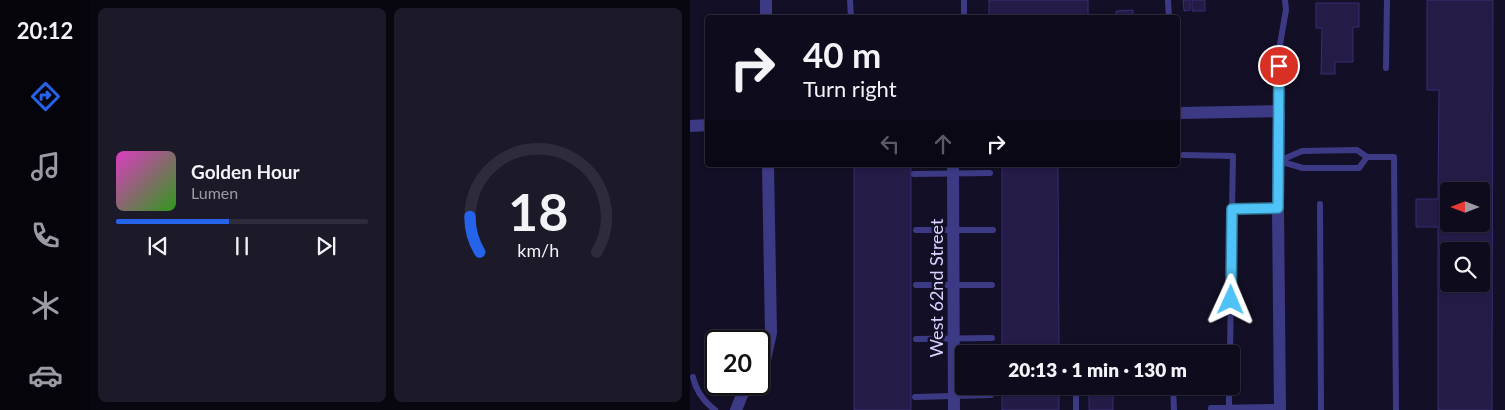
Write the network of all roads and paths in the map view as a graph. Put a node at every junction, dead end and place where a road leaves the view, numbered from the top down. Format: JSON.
{"nodes":[{"id":1,"x":766,"y":0,"type":"edge"},
{"id":2,"x":850,"y":0,"type":"edge"},
{"id":3,"x":964,"y":0,"type":"edge"},
{"id":4,"x":1168,"y":0,"type":"edge"},
{"id":5,"x":1285,"y":0,"type":"edge"},
{"id":6,"x":1387,"y":0,"type":"edge"},
{"id":7,"x":766,"y":15,"type":"edge"},
{"id":8,"x":850,"y":15,"type":"edge"},
{"id":9,"x":964,"y":15,"type":"edge"},
{"id":10,"x":1169,"y":15,"type":"edge"},
{"id":11,"x":1386,"y":68,"type":"dead end"},
{"id":12,"x":1279,"y":111,"type":"junction"},
{"id":13,"x":1180,"y":113,"type":"edge"},
{"id":14,"x":705,"y":125,"type":"edge"},
{"id":15,"x":690,"y":126,"type":"edge"},
{"id":16,"x":1182,"y":155,"type":"dead end"},
{"id":17,"x":1367,"y":157,"type":"junction"},
{"id":18,"x":1279,"y":161,"type":"junction"},
{"id":19,"x":768,"y":167,"type":"edge"},
{"id":20,"x":953,"y":169,"type":"edge"},
{"id":21,"x":990,"y":173,"type":"dead end"},
{"id":22,"x":914,"y":174,"type":"dead end"},
{"id":23,"x":1320,"y":204,"type":"dead end"},
{"id":24,"x":1278,"y":208,"type":"junction"},
{"id":25,"x":1232,"y":209,"type":"junction"},
{"id":26,"x":916,"y":230,"type":"dead end"},
{"id":27,"x":954,"y":230,"type":"junction"},
{"id":28,"x":993,"y":230,"type":"dead end"},
{"id":29,"x":992,"y":284,"type":"dead end"},
{"id":30,"x":916,"y":285,"type":"dead end"},
{"id":31,"x":954,"y":285,"type":"junction"},
{"id":32,"x":770,"y":338,"type":"edge"},
{"id":33,"x":916,"y":338,"type":"dead end"},
{"id":34,"x":954,"y":338,"type":"junction"},
{"id":35,"x":992,"y":338,"type":"dead end"},
{"id":36,"x":1230,"y":345,"type":"edge"},
{"id":37,"x":693,"y":377,"type":"dead end"},
{"id":38,"x":742,"y":395,"type":"edge"},
{"id":39,"x":991,"y":395,"type":"dead end"},
{"id":40,"x":1076,"y":395,"type":"edge"},
{"id":41,"x":1173,"y":395,"type":"edge"},
{"id":42,"x":1229,"y":395,"type":"edge"},
{"id":43,"x":954,"y":396,"type":"junction"},
{"id":44,"x":915,"y":397,"type":"dead end"},
{"id":45,"x":1229,"y":408,"type":"junction"},
{"id":46,"x":1280,"y":408,"type":"edge"},
{"id":47,"x":715,"y":410,"type":"edge"},
{"id":48,"x":736,"y":410,"type":"edge"},
{"id":49,"x":954,"y":410,"type":"edge"},
{"id":50,"x":1076,"y":410,"type":"edge"},
{"id":51,"x":1174,"y":410,"type":"edge"},
{"id":52,"x":1211,"y":410,"type":"edge"},
{"id":53,"x":1321,"y":410,"type":"edge"},
{"id":54,"x":1396,"y":410,"type":"edge"}],
"edges":[{"from":1,"to":7,"type":"street"},
{"from":2,"to":8,"type":"lane"},
{"from":3,"to":9,"type":"lane"},
{"from":4,"to":10,"type":"lane"},
{"from":5,"to":12,"type":"lane"},
{"from":6,"to":11,"type":"lane"},
{"from":12,"to":13,"type":"street"},
{"from":12,"to":18,"type":"street"},
{"from":14,"to":15,"type":"street"},
{"from":16,"to":25,"type":"lane"},
{"from":17,"to":18,"type":"lane"},
{"from":17,"to":18,"type":"lane"},
{"from":17,"to":54,"type":"lane"},
{"from":18,"to":24,"type":"street"},
{"from":19,"to":32,"type":"street"},
{"from":20,"to":21,"type":"lane"},
{"from":20,"to":22,"type":"lane"},
{"from":20,"to":27,"type":"street","name":"West 62nd Street"},
{"from":23,"to":53,"type":"lane"},
{"from":24,"to":25,"type":"lane"},
{"from":24,"to":46,"type":"street"},
{"from":25,"to":36,"type":"lane"},
{"from":26,"to":27,"type":"lane"},
{"from":27,"to":28,"type":"lane"},
{"from":27,"to":31,"type":"street","name":"West 62nd Street"},
{"from":29,"to":31,"type":"lane"},
{"from":30,"to":31,"type":"lane"},
{"from":31,"to":34,"type":"street","name":"West 62nd Street"},
{"from":33,"to":34,"type":"lane"},
{"from":34,"to":35,"type":"lane"},
{"from":34,"to":43,"type":"street","name":"West 62nd Street"},
{"from":37,"to":47,"type":"lane"},
{"from":38,"to":48,"type":"street"},
{"from":39,"to":43,"type":"lane"},
{"from":40,"to":50,"type":"lane"},
{"from":41,"to":51,"type":"lane"},
{"from":42,"to":45,"type":"lane"},
{"from":43,"to":44,"type":"lane"},
{"from":43,"to":49,"type":"street","name":"West 62nd Street"},
{"from":45,"to":46,"type":"lane"},
{"from":45,"to":52,"type":"lane"}]}
